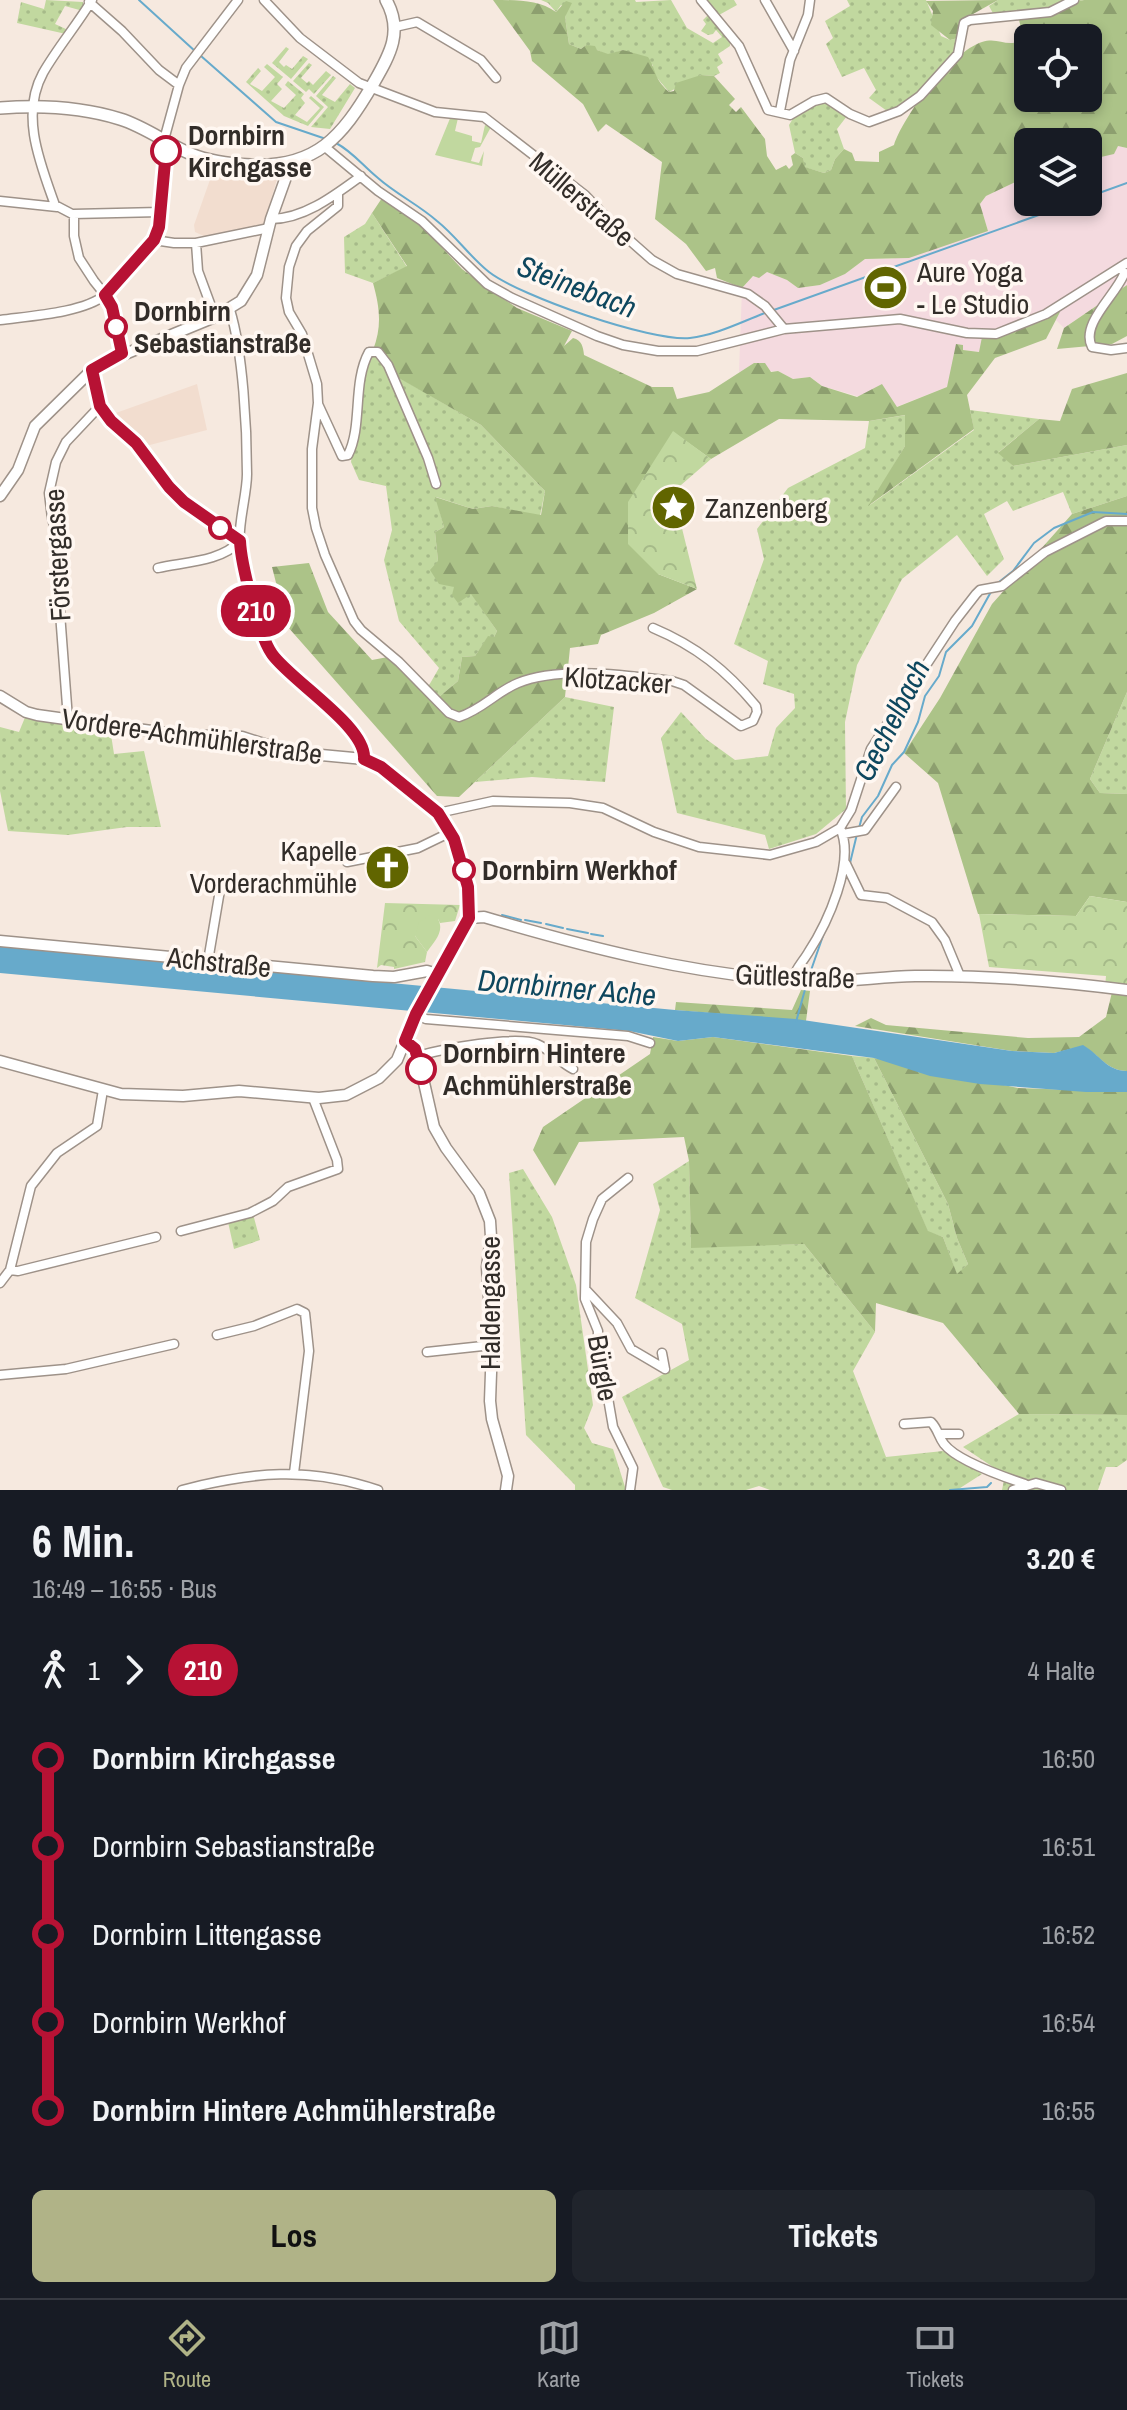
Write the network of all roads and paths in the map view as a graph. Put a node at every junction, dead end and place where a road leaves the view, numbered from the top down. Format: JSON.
{"nodes":[{"id":1,"x":238,"y":0,"type":"edge"},
{"id":2,"x":264,"y":0,"type":"edge"},
{"id":3,"x":386,"y":0,"type":"edge"},
{"id":4,"x":701,"y":0,"type":"edge"},
{"id":5,"x":765,"y":0,"type":"edge"},
{"id":6,"x":810,"y":0,"type":"edge"},
{"id":7,"x":1074,"y":0,"type":"edge"},
{"id":8,"x":90,"y":1,"type":"edge"},
{"id":9,"x":395,"y":27,"type":"junction"},
{"id":10,"x":794,"y":51,"type":"junction"},
{"id":11,"x":496,"y":78,"type":"dead end"},
{"id":12,"x":179,"y":85,"type":"junction"},
{"id":13,"x":371,"y":87,"type":"junction"},
{"id":14,"x":34,"y":106,"type":"junction"},
{"id":15,"x":0,"y":108,"type":"edge"},
{"id":16,"x":780,"y":111,"type":"junction"},
{"id":17,"x":164,"y":140,"type":"junction"},
{"id":18,"x":330,"y":143,"type":"junction"},
{"id":19,"x":291,"y":163,"type":"junction"},
{"id":20,"x":165,"y":165,"type":"dead end"},
{"id":21,"x":361,"y":176,"type":"junction"},
{"id":22,"x":338,"y":193,"type":"junction"},
{"id":23,"x":0,"y":201,"type":"edge"},
{"id":24,"x":57,"y":207,"type":"junction"},
{"id":25,"x":160,"y":212,"type":"junction"},
{"id":26,"x":73,"y":214,"type":"junction"},
{"id":27,"x":270,"y":223,"type":"junction"},
{"id":28,"x":154,"y":240,"type":"junction"},
{"id":29,"x":196,"y":243,"type":"junction"},
{"id":30,"x":1124,"y":265,"type":"edge"},
{"id":31,"x":105,"y":295,"type":"junction"},
{"id":32,"x":230,"y":310,"type":"junction"},
{"id":33,"x":215,"y":317,"type":"junction"},
{"id":34,"x":0,"y":320,"type":"edge"},
{"id":35,"x":784,"y":329,"type":"junction"},
{"id":36,"x":1127,"y":348,"type":"edge"},
{"id":37,"x":122,"y":353,"type":"junction"},
{"id":38,"x":92,"y":370,"type":"junction"},
{"id":39,"x":318,"y":403,"type":"junction"},
{"id":40,"x":100,"y":406,"type":"junction"},
{"id":41,"x":436,"y":484,"type":"dead end"},
{"id":42,"x":0,"y":496,"type":"edge"},
{"id":43,"x":1127,"y":521,"type":"edge"},
{"id":44,"x":240,"y":541,"type":"junction"},
{"id":45,"x":158,"y":568,"type":"dead end"},
{"id":46,"x":653,"y":628,"type":"dead end"},
{"id":47,"x":0,"y":696,"type":"edge"},
{"id":48,"x":68,"y":719,"type":"junction"},
{"id":49,"x":364,"y":759,"type":"junction"},
{"id":50,"x":896,"y":787,"type":"dead end"},
{"id":51,"x":438,"y":813,"type":"junction"},
{"id":52,"x":841,"y":831,"type":"junction"},
{"id":53,"x":451,"y":832,"type":"junction"},
{"id":54,"x":347,"y":862,"type":"dead end"},
{"id":55,"x":848,"y":867,"type":"junction"},
{"id":56,"x":220,"y":890,"type":"dead end"},
{"id":57,"x":469,"y":918,"type":"junction"},
{"id":58,"x":0,"y":941,"type":"edge"},
{"id":59,"x":208,"y":961,"type":"junction"},
{"id":60,"x":960,"y":976,"type":"junction"},
{"id":61,"x":434,"y":978,"type":"junction"},
{"id":62,"x":803,"y":981,"type":"junction"},
{"id":63,"x":1127,"y":990,"type":"edge"},
{"id":64,"x":415,"y":1015,"type":"junction"},
{"id":65,"x":498,"y":1024,"type":"junction"},
{"id":66,"x":405,"y":1041,"type":"junction"},
{"id":67,"x":500,"y":1042,"type":"junction"},
{"id":68,"x":650,"y":1043,"type":"dead end"},
{"id":69,"x":418,"y":1056,"type":"junction"},
{"id":70,"x":0,"y":1061,"type":"edge"},
{"id":71,"x":573,"y":1069,"type":"dead end"},
{"id":72,"x":103,"y":1090,"type":"junction"},
{"id":73,"x":313,"y":1098,"type":"junction"},
{"id":74,"x":628,"y":1178,"type":"dead end"},
{"id":75,"x":181,"y":1231,"type":"dead end"},
{"id":76,"x":156,"y":1237,"type":"dead end"},
{"id":77,"x":10,"y":1270,"type":"junction"},
{"id":78,"x":0,"y":1283,"type":"edge"},
{"id":79,"x":587,"y":1291,"type":"junction"},
{"id":80,"x":217,"y":1335,"type":"dead end"},
{"id":81,"x":174,"y":1344,"type":"dead end"},
{"id":82,"x":492,"y":1345,"type":"junction"},
{"id":83,"x":427,"y":1352,"type":"dead end"},
{"id":84,"x":662,"y":1353,"type":"dead end"},
{"id":85,"x":0,"y":1375,"type":"edge"},
{"id":86,"x":904,"y":1424,"type":"dead end"},
{"id":87,"x":940,"y":1434,"type":"junction"},
{"id":88,"x":959,"y":1434,"type":"dead end"},
{"id":89,"x":294,"y":1473,"type":"junction"},
{"id":90,"x":1001,"y":1475,"type":"junction"},
{"id":91,"x":343,"y":1479,"type":"junction"},
{"id":92,"x":1025,"y":1484,"type":"junction"},
{"id":93,"x":182,"y":1490,"type":"edge"},
{"id":94,"x":338,"y":1490,"type":"edge"},
{"id":95,"x":378,"y":1490,"type":"edge"},
{"id":96,"x":506,"y":1490,"type":"edge"},
{"id":97,"x":630,"y":1490,"type":"edge"},
{"id":98,"x":1004,"y":1490,"type":"edge"},
{"id":99,"x":1013,"y":1490,"type":"edge"},
{"id":100,"x":1061,"y":1490,"type":"edge"}],
"edges":[{"from":1,"to":12,"type":"street"},
{"from":2,"to":13,"type":"street","name":"Müllerstraße"},
{"from":3,"to":9,"type":"main road"},
{"from":4,"to":16,"type":"street"},
{"from":5,"to":10,"type":"street"},
{"from":6,"to":10,"type":"street"},
{"from":7,"to":16,"type":"street"},
{"from":8,"to":12,"type":"street"},
{"from":8,"to":14,"type":"street"},
{"from":9,"to":11,"type":"street"},
{"from":9,"to":13,"type":"main road"},
{"from":10,"to":16,"type":"street"},
{"from":12,"to":17,"type":"street"},
{"from":13,"to":18,"type":"main road"},
{"from":13,"to":35,"type":"street","name":"Müllerstraße"},
{"from":14,"to":15,"type":"main road"},
{"from":14,"to":17,"type":"main road"},
{"from":14,"to":24,"type":"street"},
{"from":17,"to":19,"type":"main road"},
{"from":18,"to":19,"type":"main road"},
{"from":18,"to":21,"type":"street"},
{"from":19,"to":27,"type":"street"},
{"from":20,"to":25,"type":"street"},
{"from":21,"to":22,"type":"street"},
{"from":21,"to":35,"type":"street"},
{"from":22,"to":27,"type":"street"},
{"from":22,"to":39,"type":"street"},
{"from":23,"to":24,"type":"street"},
{"from":24,"to":26,"type":"street"},
{"from":25,"to":26,"type":"street"},
{"from":25,"to":28,"type":"street"},
{"from":26,"to":31,"type":"street"},
{"from":27,"to":29,"type":"street"},
{"from":27,"to":32,"type":"street"},
{"from":28,"to":29,"type":"street"},
{"from":28,"to":31,"type":"street"},
{"from":29,"to":33,"type":"street"},
{"from":30,"to":35,"type":"street"},
{"from":30,"to":36,"type":"street"},
{"from":31,"to":34,"type":"street"},
{"from":31,"to":37,"type":"street"},
{"from":32,"to":33,"type":"street"},
{"from":32,"to":44,"type":"street"},
{"from":33,"to":37,"type":"street"},
{"from":37,"to":38,"type":"street"},
{"from":38,"to":40,"type":"street"},
{"from":38,"to":42,"type":"street"},
{"from":39,"to":41,"type":"street"},
{"from":39,"to":46,"type":"street","name":"Klotzacker"},
{"from":40,"to":44,"type":"street"},
{"from":40,"to":48,"type":"street","name":"Förstergasse"},
{"from":43,"to":52,"type":"street"},
{"from":44,"to":45,"type":"street"},
{"from":44,"to":49,"type":"street"},
{"from":47,"to":48,"type":"street","name":"Vordere-Achmühlerstraße"},
{"from":48,"to":49,"type":"street","name":"Vordere-Achmühlerstraße"},
{"from":49,"to":51,"type":"street","name":"Vordere-Achmühlerstraße"},
{"from":50,"to":52,"type":"street"},
{"from":51,"to":52,"type":"street"},
{"from":51,"to":53,"type":"street","name":"Vordere-Achmühlerstraße"},
{"from":52,"to":55,"type":"street"},
{"from":53,"to":54,"type":"street"},
{"from":53,"to":57,"type":"street","name":"Vordere-Achmühlerstraße"},
{"from":55,"to":60,"type":"street"},
{"from":55,"to":62,"type":"street"},
{"from":56,"to":59,"type":"street"},
{"from":57,"to":61,"type":"street"},
{"from":57,"to":62,"type":"street","name":"Gütlestraße"},
{"from":58,"to":59,"type":"street","name":"Achstraße"},
{"from":59,"to":61,"type":"street","name":"Achstraße"},
{"from":60,"to":62,"type":"street","name":"Gütlestraße"},
{"from":60,"to":63,"type":"street","name":"Gütlestraße"},
{"from":61,"to":64,"type":"street"},
{"from":64,"to":65,"type":"street"},
{"from":64,"to":66,"type":"street"},
{"from":65,"to":67,"type":"street"},
{"from":65,"to":68,"type":"street"},
{"from":66,"to":69,"type":"street","name":"Haldengasse"},
{"from":66,"to":73,"type":"street"},
{"from":67,"to":69,"type":"street"},
{"from":67,"to":71,"type":"street"},
{"from":69,"to":82,"type":"street","name":"Haldengasse"},
{"from":70,"to":72,"type":"street"},
{"from":72,"to":73,"type":"street"},
{"from":72,"to":77,"type":"street"},
{"from":73,"to":75,"type":"street"},
{"from":74,"to":79,"type":"street","name":"Bürgle"},
{"from":76,"to":77,"type":"street"},
{"from":77,"to":78,"type":"street"},
{"from":79,"to":84,"type":"street","name":"Bürgle"},
{"from":79,"to":97,"type":"street","name":"Bürgle"},
{"from":80,"to":89,"type":"street"},
{"from":81,"to":85,"type":"street"},
{"from":82,"to":83,"type":"street"},
{"from":82,"to":96,"type":"street","name":"Haldengasse"},
{"from":86,"to":87,"type":"street"},
{"from":87,"to":88,"type":"street"},
{"from":87,"to":90,"type":"street"},
{"from":89,"to":91,"type":"street"},
{"from":89,"to":93,"type":"street"},
{"from":90,"to":92,"type":"street"},
{"from":90,"to":98,"type":"street"},
{"from":91,"to":94,"type":"street"},
{"from":91,"to":95,"type":"street"},
{"from":92,"to":99,"type":"street"},
{"from":92,"to":100,"type":"street"}]}
